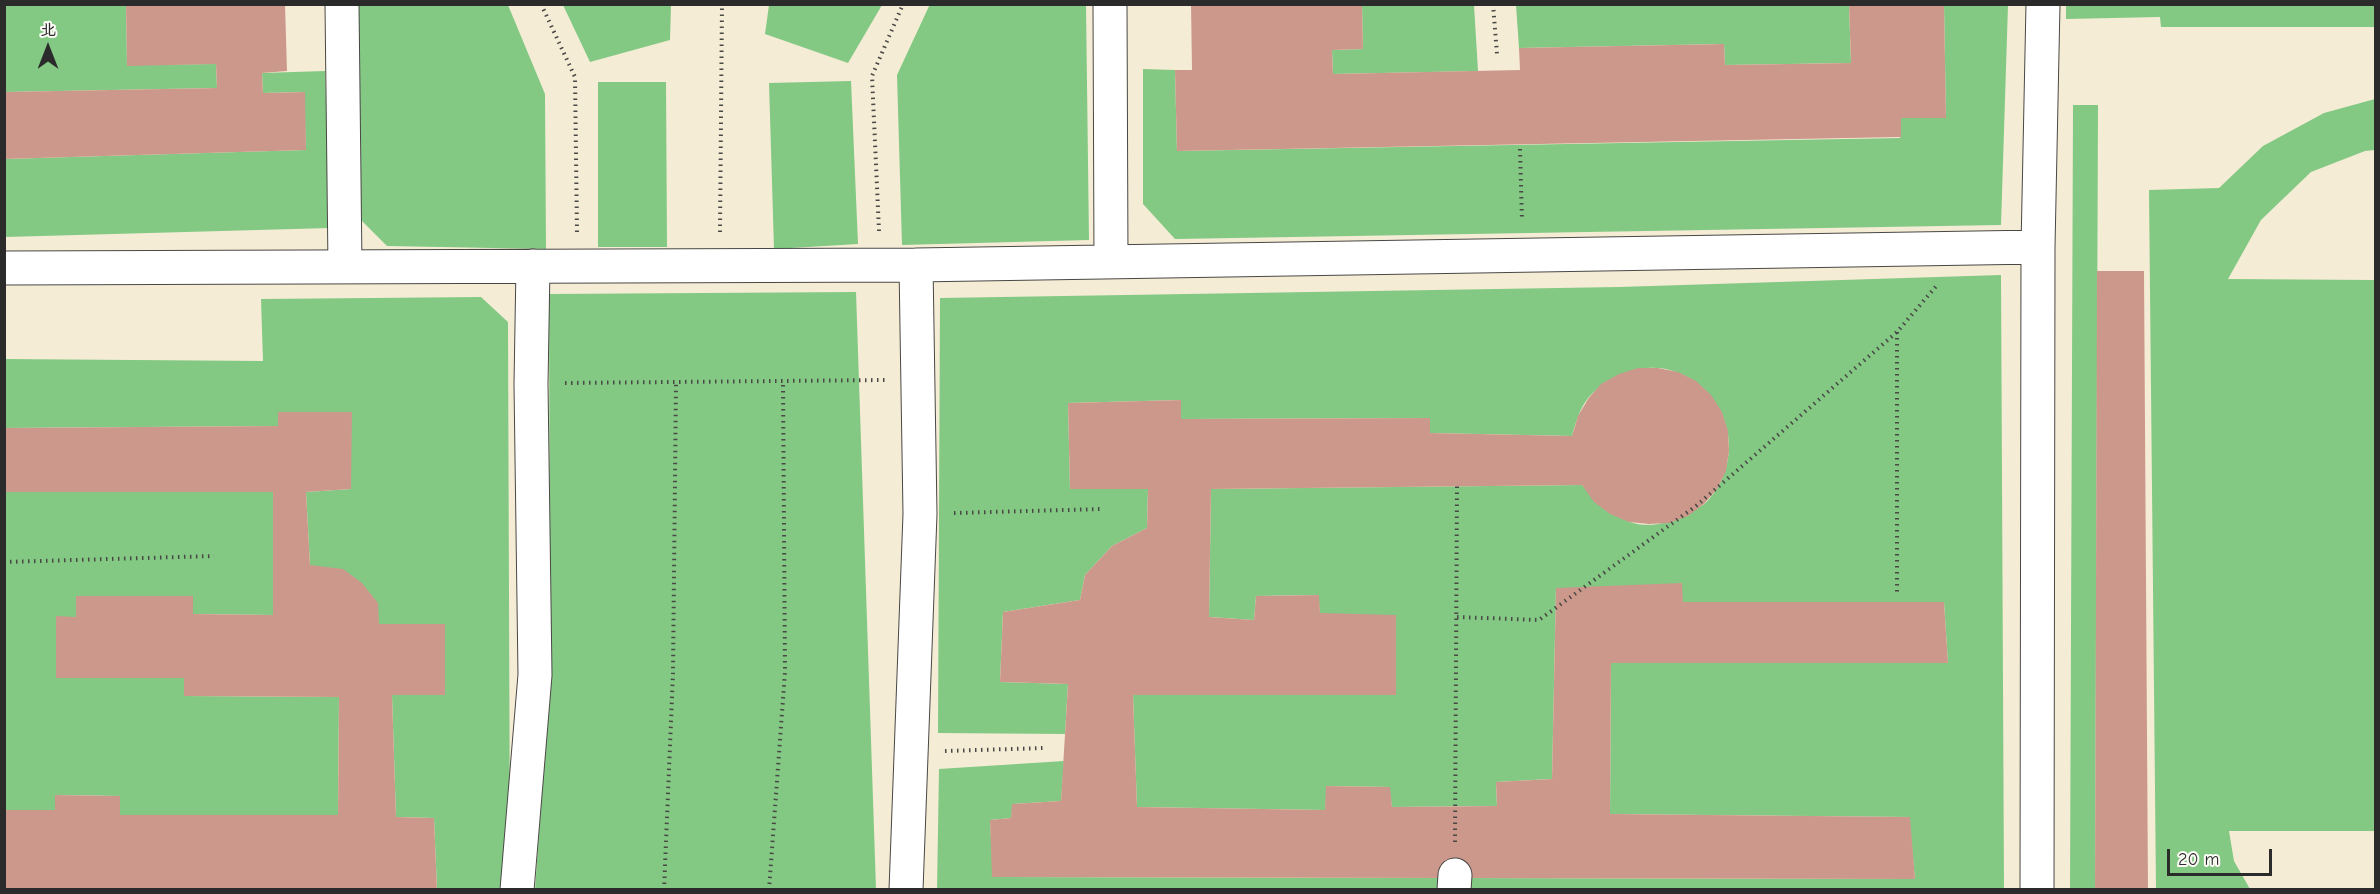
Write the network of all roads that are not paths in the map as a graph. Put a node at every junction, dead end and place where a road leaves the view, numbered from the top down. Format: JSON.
{"nodes":[{"id":1,"x":342,"y":4,"type":"edge"},
{"id":2,"x":1110,"y":4,"type":"edge"},
{"id":3,"x":2043,"y":4,"type":"edge"},
{"id":4,"x":2038,"y":247,"type":"junction"},
{"id":5,"x":1111,"y":261,"type":"junction"},
{"id":6,"x":916,"y":265,"type":"junction"},
{"id":7,"x":532,"y":266,"type":"junction"},
{"id":8,"x":345,"y":267,"type":"junction"},
{"id":9,"x":4,"y":268,"type":"edge"},
{"id":10,"x":517,"y":890,"type":"edge"},
{"id":11,"x":906,"y":890,"type":"edge"},
{"id":12,"x":2037,"y":890,"type":"edge"}],
"edges":[{"from":1,"to":8,"type":"street"},
{"from":2,"to":5,"type":"street"},
{"from":3,"to":4,"type":"street"},
{"from":4,"to":5,"type":"street"},
{"from":4,"to":12,"type":"street"},
{"from":5,"to":6,"type":"street"},
{"from":6,"to":7,"type":"street"},
{"from":6,"to":11,"type":"street"},
{"from":7,"to":8,"type":"street"},
{"from":7,"to":10,"type":"street"},
{"from":8,"to":9,"type":"street"}]}
